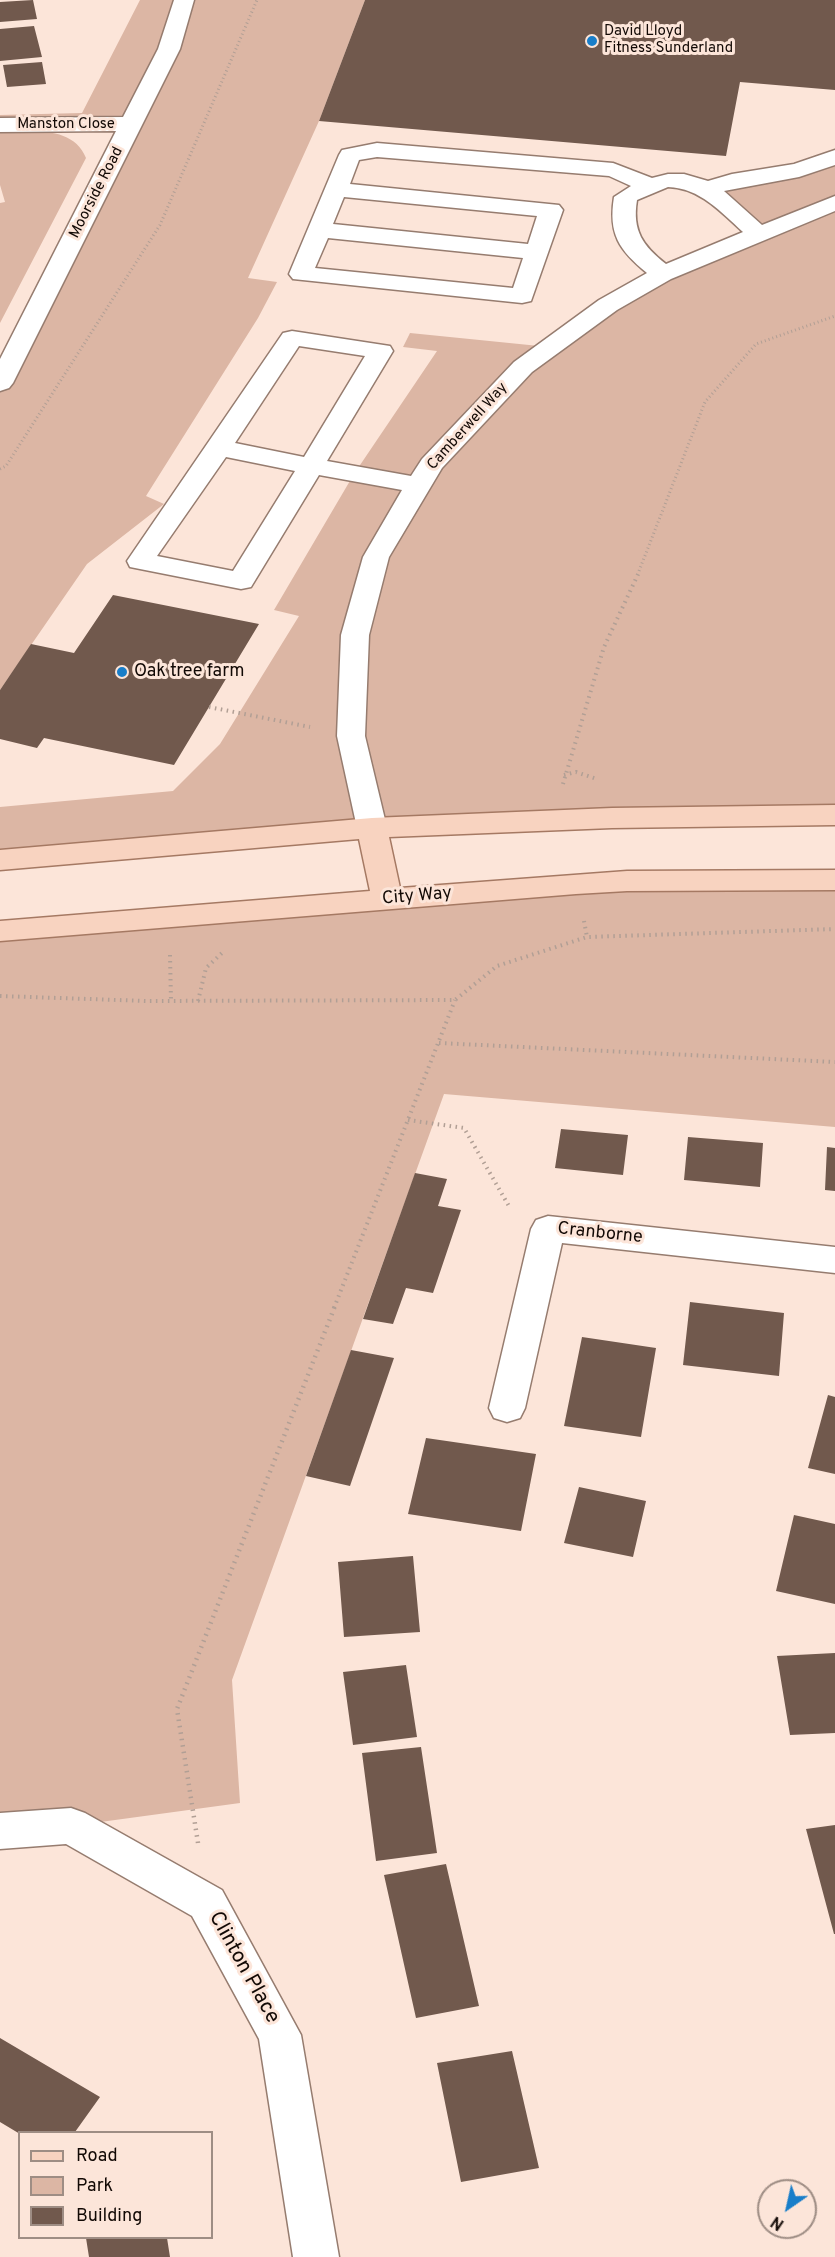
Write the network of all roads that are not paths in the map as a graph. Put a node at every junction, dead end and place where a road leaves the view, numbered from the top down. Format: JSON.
{"nodes":[{"id":1,"x":184,"y":0,"type":"edge"},
{"id":2,"x":132,"y":124,"type":"junction"},
{"id":3,"x":0,"y":125,"type":"edge"},
{"id":4,"x":835,"y":158,"type":"edge"},
{"id":5,"x":647,"y":184,"type":"junction"},
{"id":6,"x":335,"y":189,"type":"junction"},
{"id":7,"x":707,"y":189,"type":"junction"},
{"id":8,"x":835,"y":203,"type":"edge"},
{"id":9,"x":318,"y":230,"type":"junction"},
{"id":10,"x":760,"y":235,"type":"junction"},
{"id":11,"x":538,"y":252,"type":"junction"},
{"id":12,"x":663,"y":274,"type":"junction"},
{"id":13,"x":0,"y":383,"type":"edge"},
{"id":14,"x":219,"y":448,"type":"junction"},
{"id":15,"x":311,"y":466,"type":"junction"},
{"id":16,"x":419,"y":485,"type":"junction"},
{"id":17,"x":835,"y":815,"type":"edge"},
{"id":18,"x":372,"y":828,"type":"junction"},
{"id":19,"x":0,"y":860,"type":"edge"},
{"id":20,"x":835,"y":880,"type":"edge"},
{"id":21,"x":387,"y":899,"type":"junction"},
{"id":22,"x":0,"y":931,"type":"edge"},
{"id":23,"x":835,"y":1260,"type":"edge"},
{"id":24,"x":507,"y":1408,"type":"dead end"},
{"id":25,"x":0,"y":1831,"type":"edge"},
{"id":26,"x":316,"y":2257,"type":"edge"}],
"edges":[{"from":1,"to":2,"type":"street","name":"Moorside Road"},
{"from":2,"to":3,"type":"street","name":"Manston Close"},
{"from":2,"to":13,"type":"street","name":"Moorside Road"},
{"from":4,"to":7,"type":"street"},
{"from":5,"to":6,"type":"street"},
{"from":5,"to":7,"type":"street"},
{"from":5,"to":12,"type":"street"},
{"from":6,"to":9,"type":"street"},
{"from":6,"to":11,"type":"street"},
{"from":7,"to":10,"type":"street"},
{"from":8,"to":10,"type":"street","name":"Camberwell Way"},
{"from":9,"to":11,"type":"street"},
{"from":9,"to":11,"type":"street"},
{"from":10,"to":12,"type":"street","name":"Camberwell Way"},
{"from":12,"to":16,"type":"street","name":"Camberwell Way"},
{"from":14,"to":15,"type":"street"},
{"from":14,"to":15,"type":"street"},
{"from":14,"to":15,"type":"street"},
{"from":15,"to":16,"type":"street"},
{"from":16,"to":18,"type":"street","name":"Camberwell Way"},
{"from":17,"to":18,"type":"main road"},
{"from":18,"to":19,"type":"main road"},
{"from":18,"to":21,"type":"main road"},
{"from":20,"to":21,"type":"main road","name":"City Way"},
{"from":21,"to":22,"type":"main road","name":"City Way"},
{"from":23,"to":24,"type":"street","name":"Cranborne"},
{"from":25,"to":26,"type":"street","name":"Clinton Place"}]}
